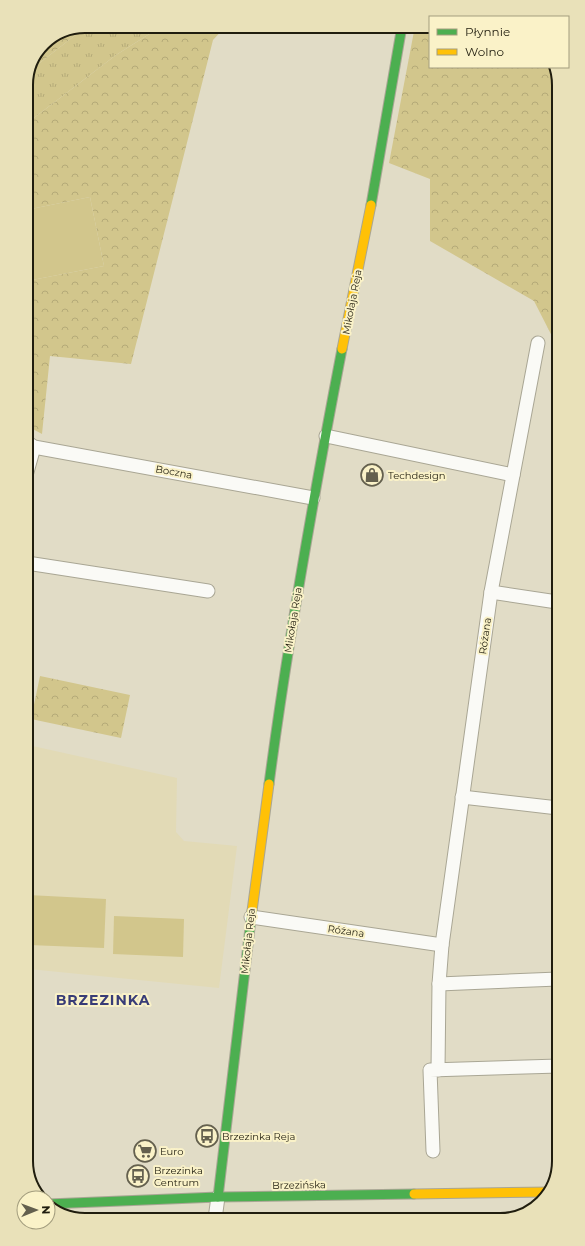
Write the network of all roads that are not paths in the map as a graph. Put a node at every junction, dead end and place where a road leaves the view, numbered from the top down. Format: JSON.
{"nodes":[{"id":1,"x":401,"y":33,"type":"edge"},
{"id":2,"x":538,"y":343,"type":"dead end"},
{"id":3,"x":326,"y":436,"type":"junction"},
{"id":4,"x":33,"y":446,"type":"edge"},
{"id":5,"x":513,"y":475,"type":"junction"},
{"id":6,"x":313,"y":498,"type":"junction"},
{"id":7,"x":33,"y":564,"type":"edge"},
{"id":8,"x":208,"y":592,"type":"dead end"},
{"id":9,"x":491,"y":592,"type":"junction"},
{"id":10,"x":552,"y":601,"type":"edge"},
{"id":11,"x":462,"y":797,"type":"junction"},
{"id":12,"x":552,"y":807,"type":"edge"},
{"id":13,"x":251,"y":917,"type":"junction"},
{"id":14,"x":442,"y":945,"type":"junction"},
{"id":15,"x":552,"y":979,"type":"edge"},
{"id":16,"x":439,"y":984,"type":"junction"},
{"id":17,"x":552,"y":1066,"type":"edge"},
{"id":18,"x":434,"y":1070,"type":"junction"},
{"id":19,"x":433,"y":1151,"type":"dead end"},
{"id":20,"x":541,"y":1192,"type":"edge"},
{"id":21,"x":218,"y":1197,"type":"junction"},
{"id":22,"x":56,"y":1204,"type":"edge"},
{"id":23,"x":216,"y":1213,"type":"edge"}],
"edges":[{"from":1,"to":3,"type":"street","name":"Mikołaja Reja"},
{"from":2,"to":5,"type":"street","name":"Różana"},
{"from":3,"to":5,"type":"street"},
{"from":3,"to":6,"type":"street","name":"Mikołaja Reja"},
{"from":4,"to":6,"type":"street","name":"Boczna"},
{"from":5,"to":9,"type":"street","name":"Różana"},
{"from":6,"to":13,"type":"street","name":"Mikołaja Reja"},
{"from":7,"to":8,"type":"street"},
{"from":9,"to":10,"type":"street"},
{"from":9,"to":11,"type":"street","name":"Różana"},
{"from":11,"to":12,"type":"street"},
{"from":11,"to":14,"type":"street","name":"Różana"},
{"from":13,"to":14,"type":"street","name":"Różana"},
{"from":13,"to":21,"type":"street","name":"Mikołaja Reja"},
{"from":14,"to":16,"type":"street","name":"Różana"},
{"from":15,"to":16,"type":"street"},
{"from":16,"to":18,"type":"street","name":"Różana"},
{"from":17,"to":18,"type":"street"},
{"from":18,"to":19,"type":"street","name":"Różana"},
{"from":20,"to":21,"type":"street","name":"Brzezińska"},
{"from":21,"to":22,"type":"street","name":"Brzezińska"},
{"from":21,"to":23,"type":"street","name":"Mikołaja Reja"}]}
